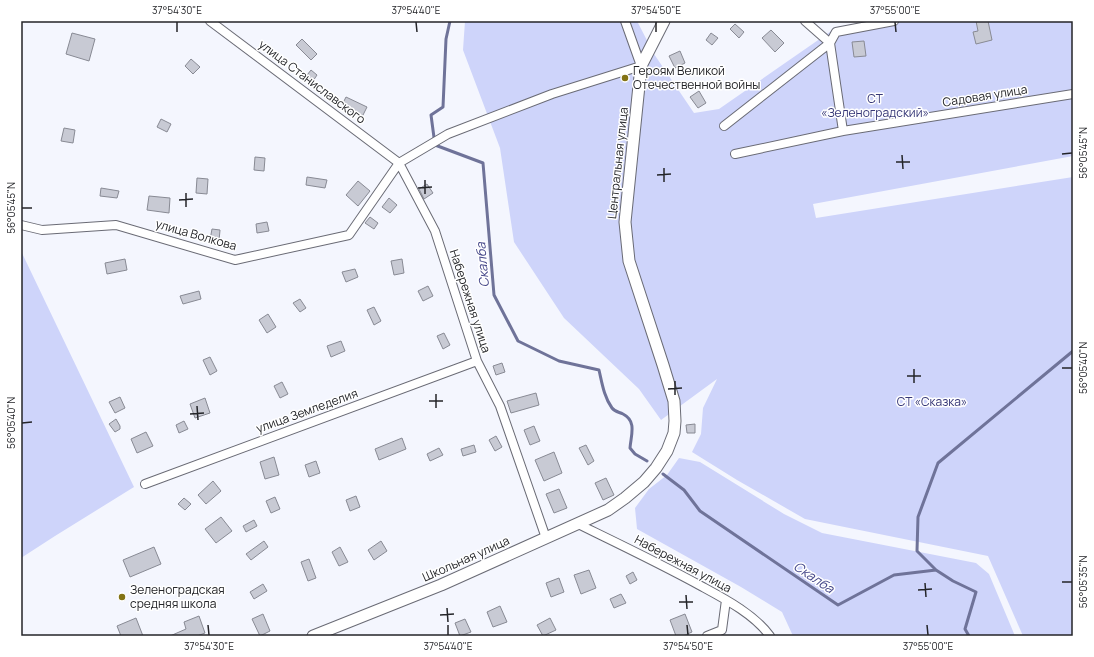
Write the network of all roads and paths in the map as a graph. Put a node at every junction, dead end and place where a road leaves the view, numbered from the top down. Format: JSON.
{"nodes":[{"id":1,"x":210,"y":21,"type":"edge"},
{"id":2,"x":625,"y":21,"type":"edge"},
{"id":3,"x":664,"y":21,"type":"edge"},
{"id":4,"x":805,"y":21,"type":"edge"},
{"id":5,"x":894,"y":21,"type":"edge"},
{"id":6,"x":220,"y":24,"type":"edge"},
{"id":7,"x":830,"y":42,"type":"junction"},
{"id":8,"x":641,"y":66,"type":"junction"},
{"id":9,"x":1073,"y":94,"type":"edge"},
{"id":10,"x":724,"y":126,"type":"dead end"},
{"id":11,"x":843,"y":131,"type":"junction"},
{"id":12,"x":735,"y":154,"type":"dead end"},
{"id":13,"x":399,"y":163,"type":"junction"},
{"id":14,"x":21,"y":225,"type":"edge"},
{"id":15,"x":477,"y":361,"type":"junction"},
{"id":16,"x":145,"y":484,"type":"dead end"},
{"id":17,"x":625,"y":498,"type":"joint"},
{"id":18,"x":578,"y":524,"type":"junction"},
{"id":19,"x":546,"y":538,"type":"junction"},
{"id":20,"x":726,"y":600,"type":"junction"},
{"id":21,"x":313,"y":636,"type":"edge"},
{"id":22,"x":708,"y":636,"type":"edge"},
{"id":23,"x":770,"y":636,"type":"edge"}],
"edges":[{"from":1,"to":6,"type":"street","name":"улица Станиславского"},
{"from":2,"to":8,"type":"street"},
{"from":3,"to":8,"type":"street","name":"Центральная улица"},
{"from":4,"to":7,"type":"street"},
{"from":5,"to":7,"type":"street"},
{"from":6,"to":13,"type":"street","name":"улица Станиславского"},
{"from":7,"to":10,"type":"street"},
{"from":7,"to":11,"type":"street"},
{"from":8,"to":13,"type":"street"},
{"from":8,"to":17,"type":"street","name":"Центральная улица"},
{"from":9,"to":11,"type":"street","name":"Садовая улица"},
{"from":11,"to":12,"type":"street","name":"Садовая улица"},
{"from":13,"to":14,"type":"street","name":"улица Волкова"},
{"from":13,"to":15,"type":"street","name":"Набережная улица"},
{"from":15,"to":16,"type":"street","name":"улица Земледелия"},
{"from":15,"to":19,"type":"street","name":"Набережная улица"},
{"from":17,"to":18,"type":"street","name":"Школьная улица"},
{"from":18,"to":19,"type":"street","name":"Школьная улица"},
{"from":18,"to":20,"type":"street","name":"Набережная улица"},
{"from":19,"to":21,"type":"street","name":"Школьная улица"},
{"from":20,"to":22,"type":"street"},
{"from":20,"to":23,"type":"street","name":"Набережная улица"}]}
